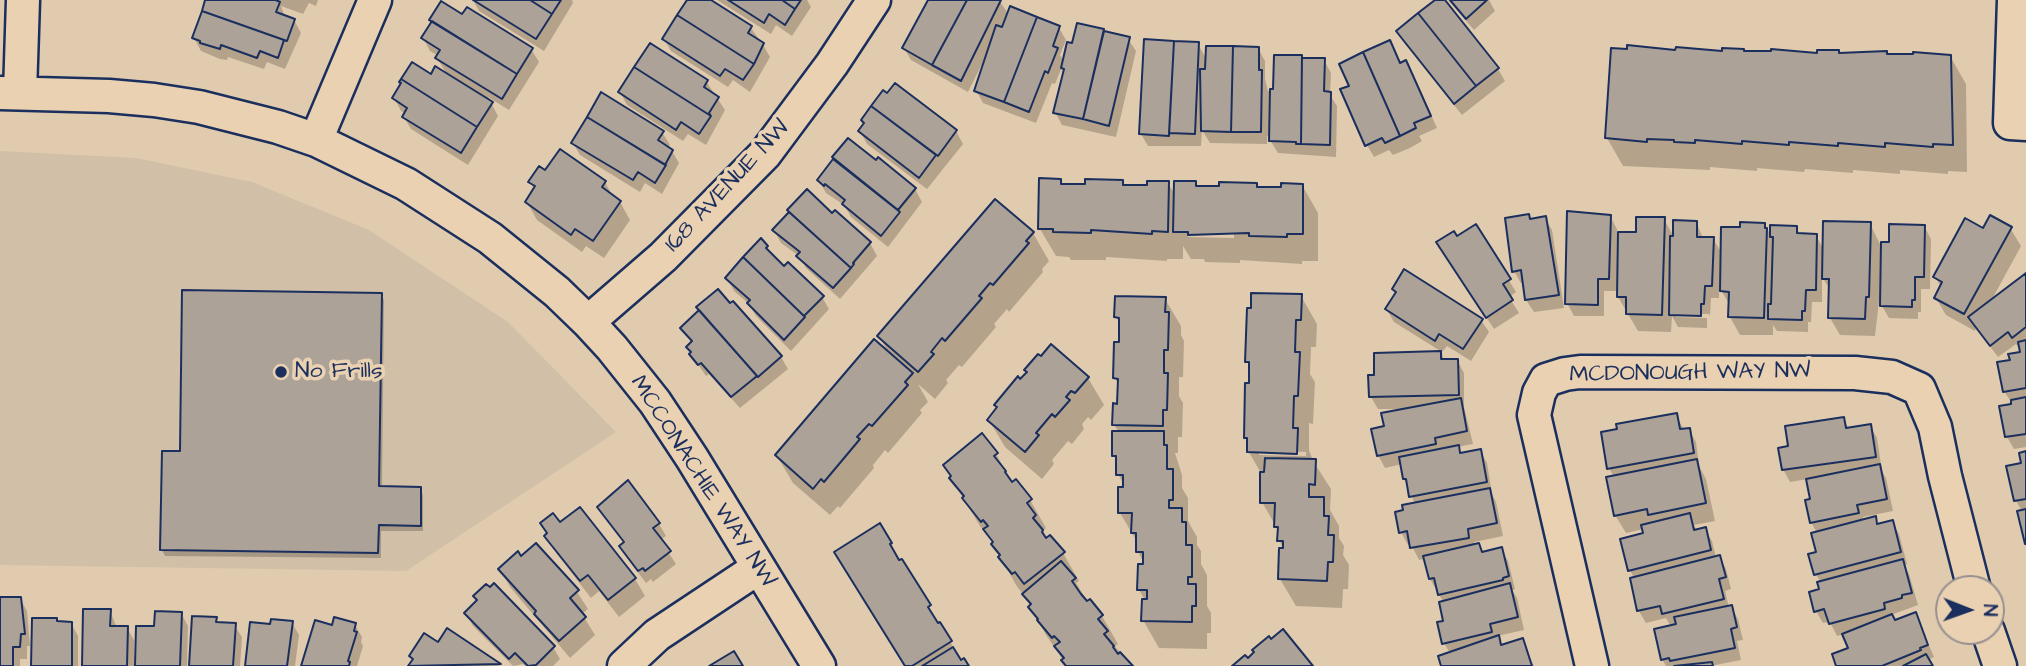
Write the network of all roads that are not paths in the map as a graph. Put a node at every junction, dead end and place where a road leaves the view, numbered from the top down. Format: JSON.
{"nodes":[{"id":1,"x":375,"y":0,"type":"edge"},
{"id":2,"x":874,"y":0,"type":"edge"},
{"id":3,"x":2014,"y":0,"type":"edge"},
{"id":4,"x":15,"y":7,"type":"edge"},
{"id":5,"x":10,"y":93,"type":"edge"},
{"id":6,"x":2026,"y":124,"type":"edge"},
{"id":7,"x":316,"y":140,"type":"junction"},
{"id":8,"x":588,"y":322,"type":"junction"},
{"id":9,"x":758,"y":568,"type":"junction"},
{"id":10,"x":1971,"y":575,"type":"edge"},
{"id":11,"x":1993,"y":645,"type":"edge"},
{"id":12,"x":624,"y":666,"type":"edge"},
{"id":13,"x":819,"y":666,"type":"edge"},
{"id":14,"x":1592,"y":666,"type":"edge"},
{"id":15,"x":2000,"y":666,"type":"edge"}],
"edges":[{"from":1,"to":7,"type":"street"},
{"from":2,"to":8,"type":"street","name":"168 AVENUE NW"},
{"from":3,"to":6,"type":"street"},
{"from":4,"to":5,"type":"street"},
{"from":5,"to":7,"type":"street","name":"MCCONACHIE WAY NW"},
{"from":7,"to":8,"type":"street","name":"MCCONACHIE WAY NW"},
{"from":8,"to":9,"type":"street","name":"MCCONACHIE WAY NW"},
{"from":9,"to":12,"type":"street"},
{"from":9,"to":13,"type":"street","name":"MCCONACHIE WAY NW"},
{"from":10,"to":14,"type":"street","name":"MCDONOUGH WAY NW"},
{"from":11,"to":15,"type":"street"}]}
